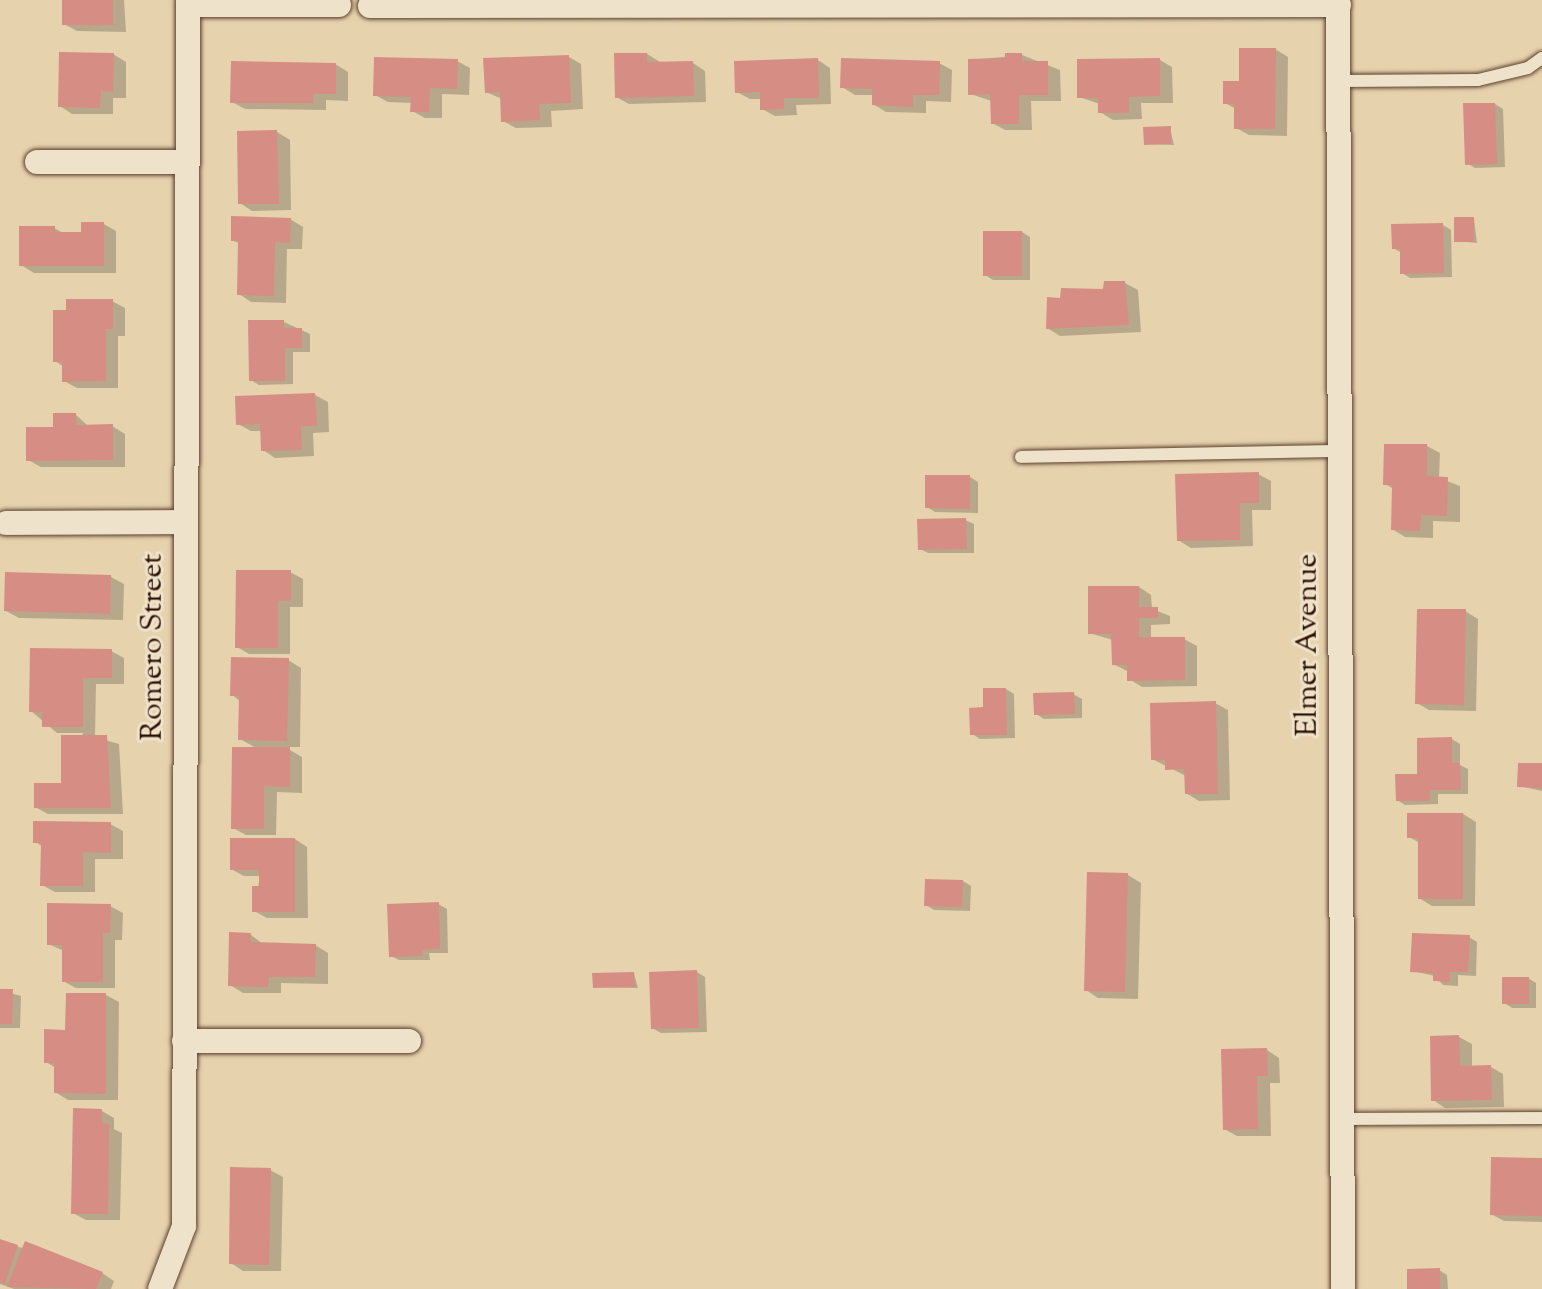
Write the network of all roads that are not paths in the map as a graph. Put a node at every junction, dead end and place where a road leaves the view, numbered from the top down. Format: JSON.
{"nodes":[{"id":1,"x":188,"y":3,"type":"edge"},
{"id":2,"x":1338,"y":3,"type":"edge"},
{"id":3,"x":338,"y":5,"type":"dead end"},
{"id":4,"x":370,"y":6,"type":"dead end"},
{"id":5,"x":1542,"y":58,"type":"edge"},
{"id":6,"x":1339,"y":80,"type":"junction"},
{"id":7,"x":37,"y":162,"type":"dead end"},
{"id":8,"x":187,"y":162,"type":"junction"},
{"id":9,"x":1340,"y":452,"type":"junction"},
{"id":10,"x":1021,"y":457,"type":"dead end"},
{"id":11,"x":186,"y":522,"type":"junction"},
{"id":12,"x":6,"y":523,"type":"dead end"},
{"id":13,"x":184,"y":1041,"type":"junction"},
{"id":14,"x":409,"y":1041,"type":"dead end"},
{"id":15,"x":1542,"y":1118,"type":"edge"},
{"id":16,"x":1342,"y":1119,"type":"junction"},
{"id":17,"x":160,"y":1289,"type":"edge"},
{"id":18,"x":1343,"y":1289,"type":"edge"}],
"edges":[{"from":1,"to":3,"type":"street"},
{"from":1,"to":8,"type":"street","name":"Romero Street"},
{"from":2,"to":4,"type":"street"},
{"from":2,"to":6,"type":"street","name":"Elmer Avenue"},
{"from":5,"to":6,"type":"lane"},
{"from":6,"to":9,"type":"street","name":"Elmer Avenue"},
{"from":7,"to":8,"type":"street"},
{"from":8,"to":11,"type":"street","name":"Romero Street"},
{"from":9,"to":10,"type":"lane"},
{"from":9,"to":16,"type":"street","name":"Elmer Avenue"},
{"from":11,"to":12,"type":"street"},
{"from":11,"to":13,"type":"street","name":"Romero Street"},
{"from":13,"to":14,"type":"street"},
{"from":13,"to":17,"type":"street","name":"Romero Street"},
{"from":15,"to":16,"type":"lane"},
{"from":16,"to":18,"type":"street","name":"Elmer Avenue"}]}
